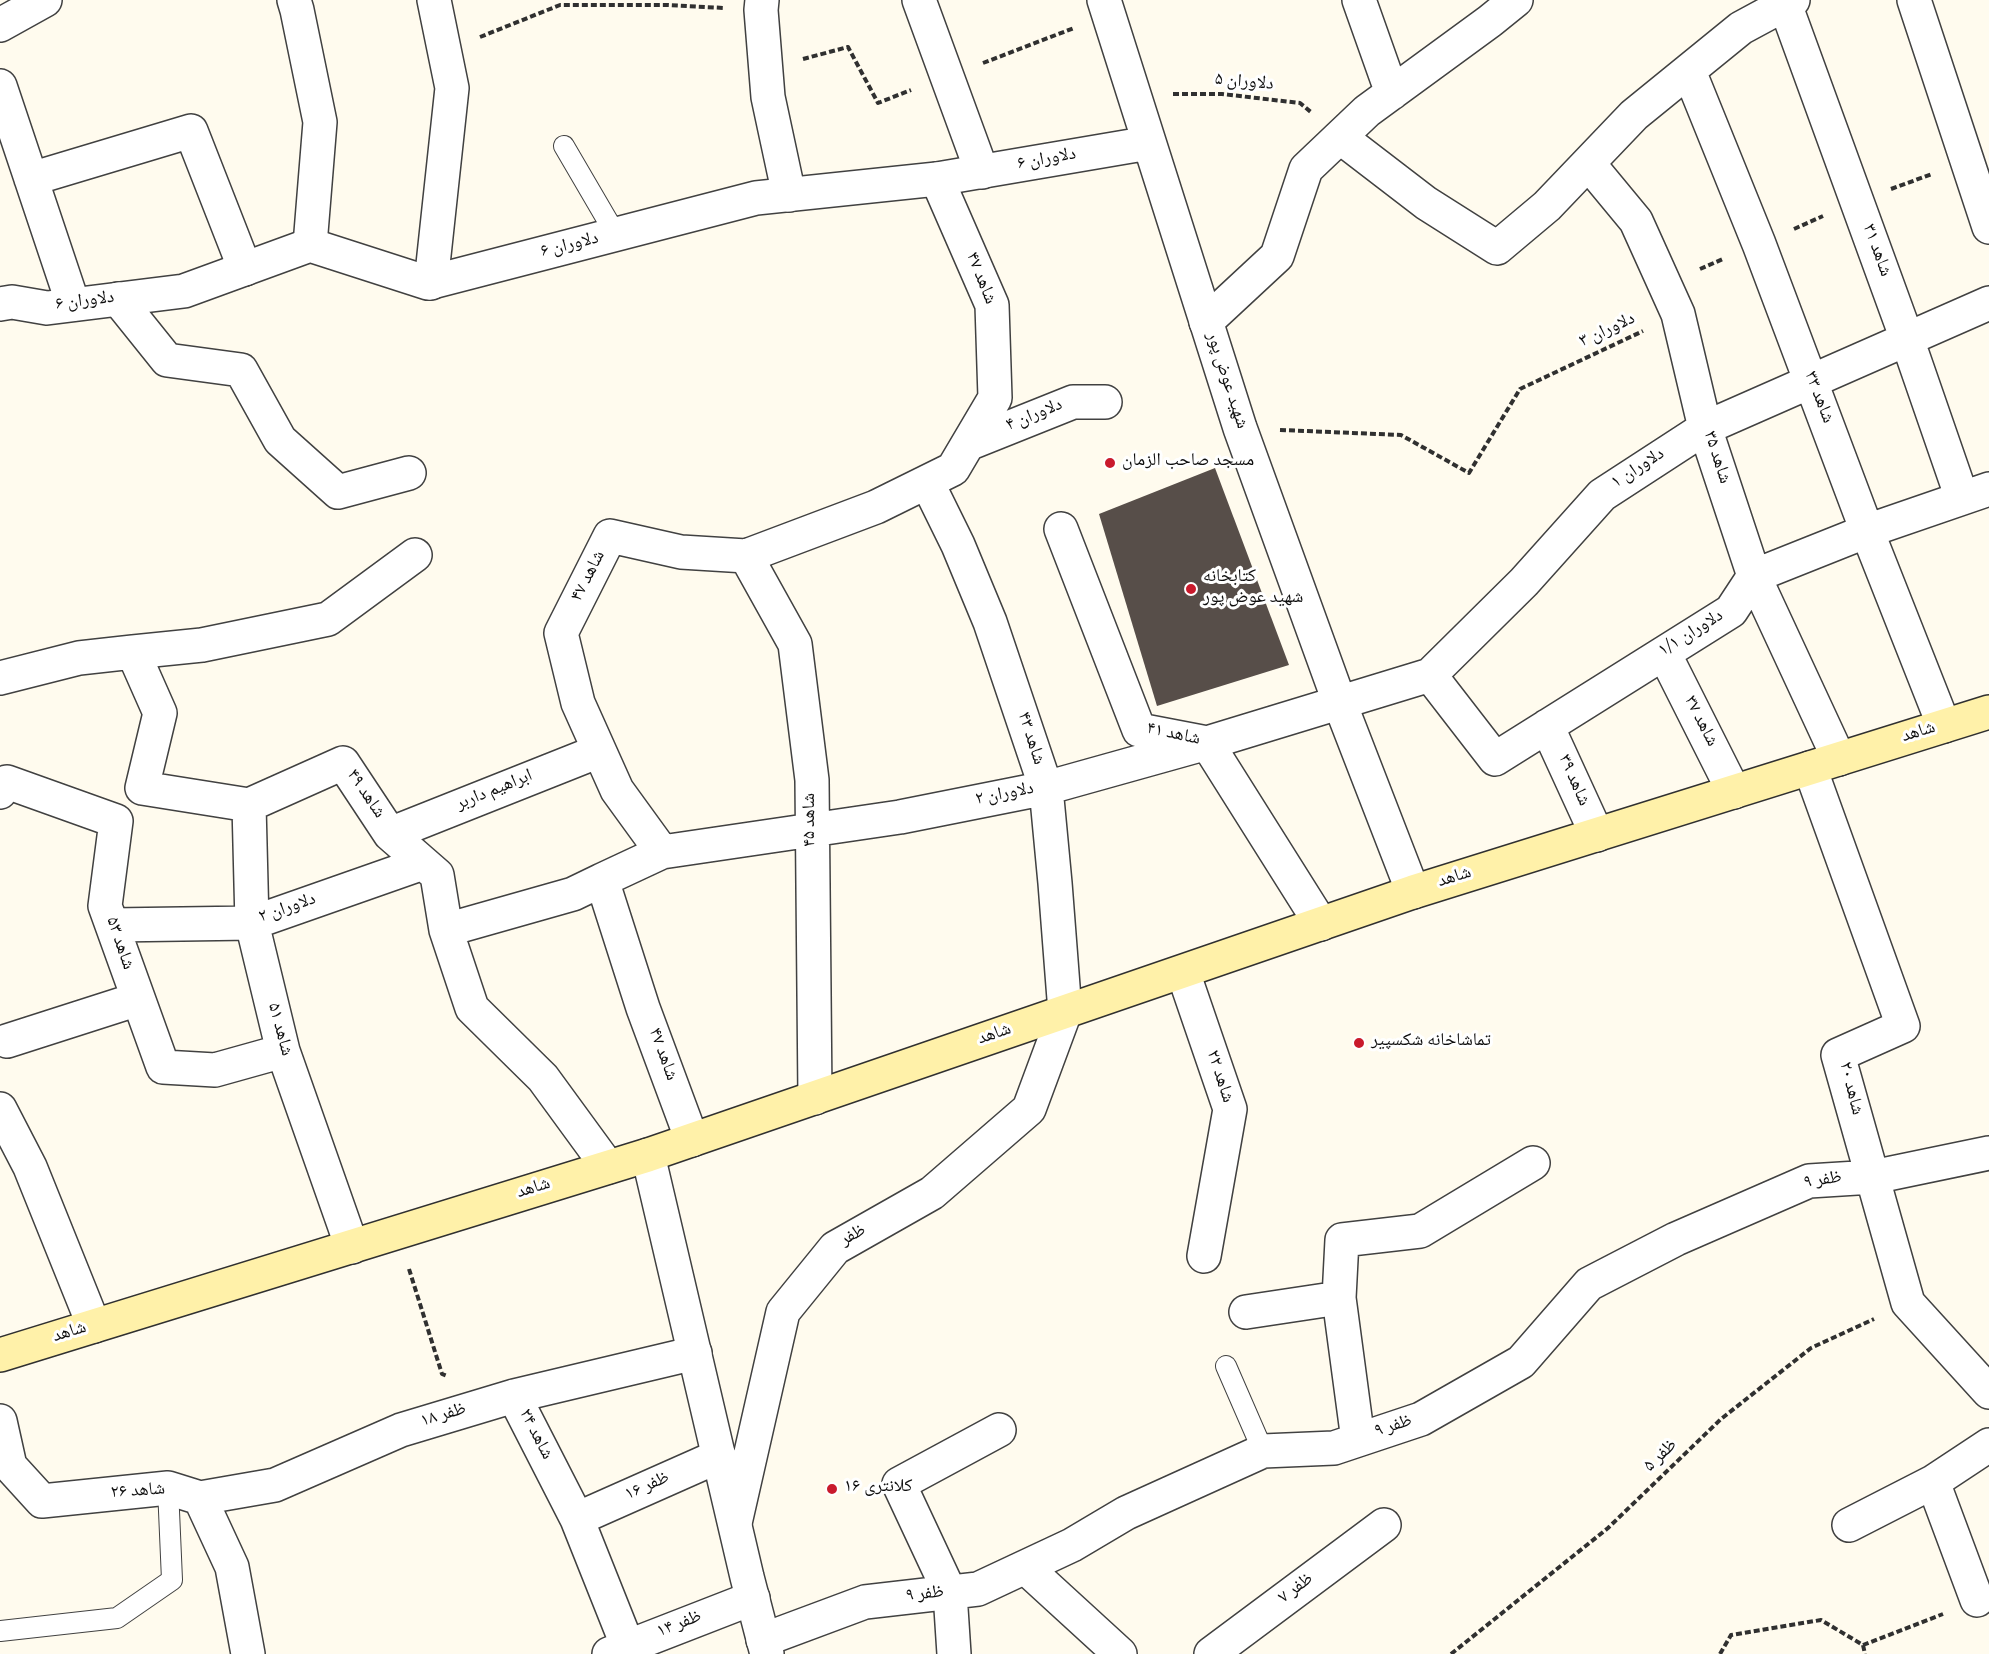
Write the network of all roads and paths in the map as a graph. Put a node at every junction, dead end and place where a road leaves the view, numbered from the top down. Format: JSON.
{"nodes":[{"id":1,"x":45,"y":0,"type":"edge"},
{"id":2,"x":294,"y":0,"type":"edge"},
{"id":3,"x":434,"y":0,"type":"edge"},
{"id":4,"x":919,"y":0,"type":"edge"},
{"id":5,"x":1104,"y":0,"type":"edge"},
{"id":6,"x":1359,"y":0,"type":"edge"},
{"id":7,"x":1516,"y":0,"type":"edge"},
{"id":8,"x":1914,"y":0,"type":"edge"},
{"id":9,"x":1789,"y":2,"type":"edge"},
{"id":10,"x":761,"y":5,"type":"edge"},
{"id":11,"x":0,"y":25,"type":"edge"},
{"id":12,"x":444,"y":52,"type":"junction"},
{"id":13,"x":1689,"y":71,"type":"junction"},
{"id":14,"x":0,"y":86,"type":"edge"},
{"id":15,"x":1392,"y":93,"type":"junction"},
{"id":16,"x":1134,"y":94,"type":"junction"},
{"id":17,"x":1340,"y":137,"type":"junction"},
{"id":18,"x":1149,"y":143,"type":"junction"},
{"id":19,"x":564,"y":146,"type":"dead end"},
{"id":20,"x":1968,"y":161,"type":"junction"},
{"id":21,"x":1588,"y":163,"type":"junction"},
{"id":22,"x":982,"y":172,"type":"junction"},
{"id":23,"x":31,"y":179,"type":"junction"},
{"id":24,"x":937,"y":179,"type":"junction"},
{"id":25,"x":789,"y":195,"type":"junction"},
{"id":26,"x":1857,"y":202,"type":"junction"},
{"id":27,"x":1989,"y":227,"type":"edge"},
{"id":28,"x":616,"y":235,"type":"junction"},
{"id":29,"x":1759,"y":243,"type":"junction"},
{"id":30,"x":310,"y":245,"type":"junction"},
{"id":31,"x":245,"y":269,"type":"junction"},
{"id":32,"x":431,"y":283,"type":"junction"},
{"id":33,"x":118,"y":299,"type":"junction"},
{"id":34,"x":1989,"y":303,"type":"edge"},
{"id":35,"x":0,"y":304,"type":"edge"},
{"id":36,"x":73,"y":304,"type":"junction"},
{"id":37,"x":1678,"y":314,"type":"junction"},
{"id":38,"x":1206,"y":322,"type":"junction"},
{"id":39,"x":1907,"y":339,"type":"junction"},
{"id":40,"x":1811,"y":381,"type":"junction"},
{"id":41,"x":1105,"y":402,"type":"dead end"},
{"id":42,"x":1240,"y":428,"type":"junction"},
{"id":43,"x":1705,"y":428,"type":"junction"},
{"id":44,"x":968,"y":444,"type":"junction"},
{"id":45,"x":409,"y":473,"type":"dead end"},
{"id":46,"x":927,"y":482,"type":"junction"},
{"id":47,"x":1975,"y":494,"type":"edge"},
{"id":48,"x":1061,"y":530,"type":"dead end"},
{"id":49,"x":1867,"y":531,"type":"junction"},
{"id":50,"x":415,"y":555,"type":"dead end"},
{"id":51,"x":746,"y":556,"type":"junction"},
{"id":52,"x":1754,"y":576,"type":"junction"},
{"id":53,"x":133,"y":652,"type":"junction"},
{"id":54,"x":1664,"y":653,"type":"junction"},
{"id":55,"x":1430,"y":675,"type":"junction"},
{"id":56,"x":0,"y":678,"type":"edge"},
{"id":57,"x":1339,"y":701,"type":"junction"},
{"id":58,"x":1989,"y":712,"type":"edge"},
{"id":59,"x":1547,"y":726,"type":"junction"},
{"id":60,"x":1944,"y":726,"type":"junction"},
{"id":61,"x":1207,"y":742,"type":"junction"},
{"id":62,"x":599,"y":751,"type":"junction"},
{"id":63,"x":1824,"y":763,"type":"junction"},
{"id":64,"x":142,"y":788,"type":"junction"},
{"id":65,"x":1046,"y":788,"type":"junction"},
{"id":66,"x":0,"y":792,"type":"edge"},
{"id":67,"x":1734,"y":792,"type":"junction"},
{"id":68,"x":249,"y":805,"type":"junction"},
{"id":69,"x":117,"y":821,"type":"junction"},
{"id":70,"x":811,"y":830,"type":"junction"},
{"id":71,"x":390,"y":834,"type":"junction"},
{"id":72,"x":1597,"y":835,"type":"junction"},
{"id":73,"x":662,"y":852,"type":"junction"},
{"id":74,"x":423,"y":863,"type":"junction"},
{"id":75,"x":602,"y":880,"type":"junction"},
{"id":76,"x":1413,"y":892,"type":"junction"},
{"id":77,"x":252,"y":923,"type":"junction"},
{"id":78,"x":1321,"y":924,"type":"junction"},
{"id":79,"x":112,"y":925,"type":"junction"},
{"id":80,"x":446,"y":930,"type":"junction"},
{"id":81,"x":1182,"y":972,"type":"junction"},
{"id":82,"x":138,"y":999,"type":"junction"},
{"id":83,"x":1065,"y":1012,"type":"junction"},
{"id":84,"x":2,"y":1041,"type":"edge"},
{"id":85,"x":283,"y":1051,"type":"junction"},
{"id":86,"x":815,"y":1098,"type":"junction"},
{"id":87,"x":0,"y":1110,"type":"edge"},
{"id":88,"x":692,"y":1140,"type":"junction"},
{"id":89,"x":1989,"y":1153,"type":"edge"},
{"id":90,"x":648,"y":1155,"type":"junction"},
{"id":91,"x":1533,"y":1163,"type":"dead end"},
{"id":92,"x":608,"y":1167,"type":"junction"},
{"id":93,"x":1873,"y":1177,"type":"junction"},
{"id":94,"x":397,"y":1233,"type":"junction"},
{"id":95,"x":352,"y":1247,"type":"junction"},
{"id":96,"x":1204,"y":1256,"type":"dead end"},
{"id":97,"x":1339,"y":1298,"type":"junction"},
{"id":98,"x":1908,"y":1303,"type":"junction"},
{"id":99,"x":1246,"y":1312,"type":"dead end"},
{"id":100,"x":94,"y":1326,"type":"junction"},
{"id":101,"x":695,"y":1353,"type":"junction"},
{"id":102,"x":0,"y":1355,"type":"edge"},
{"id":103,"x":1226,"y":1366,"type":"dead end"},
{"id":104,"x":452,"y":1377,"type":"dead end"},
{"id":105,"x":1989,"y":1392,"type":"edge"},
{"id":106,"x":514,"y":1396,"type":"junction"},
{"id":107,"x":0,"y":1421,"type":"edge"},
{"id":108,"x":999,"y":1430,"type":"dead end"},
{"id":109,"x":1358,"y":1440,"type":"junction"},
{"id":110,"x":1989,"y":1445,"type":"edge"},
{"id":111,"x":1263,"y":1451,"type":"junction"},
{"id":112,"x":719,"y":1456,"type":"junction"},
{"id":113,"x":1933,"y":1482,"type":"junction"},
{"id":114,"x":168,"y":1488,"type":"junction"},
{"id":115,"x":200,"y":1498,"type":"junction"},
{"id":116,"x":577,"y":1519,"type":"junction"},
{"id":117,"x":735,"y":1523,"type":"junction"},
{"id":118,"x":1384,"y":1525,"type":"dead end"},
{"id":119,"x":1849,"y":1525,"type":"dead end"},
{"id":120,"x":1025,"y":1567,"type":"junction"},
{"id":121,"x":950,"y":1593,"type":"junction"},
{"id":122,"x":753,"y":1598,"type":"junction"},
{"id":123,"x":1977,"y":1600,"type":"joint"},
{"id":124,"x":0,"y":1631,"type":"edge"},
{"id":125,"x":1863,"y":1646,"type":"junction"},
{"id":126,"x":765,"y":1647,"type":"edge"},
{"id":127,"x":618,"y":1650,"type":"edge"},
{"id":128,"x":248,"y":1654,"type":"edge"},
{"id":129,"x":954,"y":1654,"type":"edge"},
{"id":130,"x":1120,"y":1654,"type":"edge"},
{"id":131,"x":1211,"y":1654,"type":"edge"},
{"id":132,"x":1451,"y":1654,"type":"edge"},
{"id":133,"x":1720,"y":1654,"type":"edge"},
{"id":134,"x":1865,"y":1654,"type":"edge"}],
"edges":[{"from":1,"to":11,"type":"street"},
{"from":2,"to":30,"type":"street"},
{"from":3,"to":12,"type":"street"},
{"from":4,"to":22,"type":"street"},
{"from":5,"to":16,"type":"street","name":"شهید عوض پور"},
{"from":6,"to":15,"type":"street"},
{"from":7,"to":15,"type":"street"},
{"from":8,"to":20,"type":"street"},
{"from":9,"to":13,"type":"street"},
{"from":9,"to":26,"type":"street","name":"شاهد ۳۱"},
{"from":10,"to":12,"type":"path"},
{"from":10,"to":25,"type":"street"},
{"from":12,"to":32,"type":"street"},
{"from":13,"to":21,"type":"street"},
{"from":13,"to":29,"type":"street","name":"شاهد ۳۳"},
{"from":14,"to":23,"type":"street"},
{"from":15,"to":17,"type":"street"},
{"from":16,"to":17,"type":"path","name":"دلاوران ۵"},
{"from":16,"to":18,"type":"street","name":"شهید عوض پور"},
{"from":17,"to":21,"type":"street"},
{"from":17,"to":38,"type":"street"},
{"from":18,"to":22,"type":"street","name":"دلاوران ۶"},
{"from":18,"to":38,"type":"street","name":"شهید عوض پور"},
{"from":19,"to":28,"type":"lane"},
{"from":20,"to":26,"type":"path"},
{"from":20,"to":27,"type":"street"},
{"from":21,"to":37,"type":"street","name":"شاهد ۳۵"},
{"from":22,"to":24,"type":"street","name":"دلاوران ۶"},
{"from":23,"to":31,"type":"street"},
{"from":23,"to":36,"type":"street"},
{"from":24,"to":25,"type":"street","name":"دلاوران ۶"},
{"from":24,"to":44,"type":"street","name":"شاهد ۴۷"},
{"from":25,"to":28,"type":"street","name":"دلاوران ۶"},
{"from":26,"to":29,"type":"path"},
{"from":26,"to":39,"type":"street","name":"شاهد ۳۱"},
{"from":28,"to":32,"type":"street","name":"دلاوران ۶"},
{"from":29,"to":37,"type":"path"},
{"from":29,"to":40,"type":"street","name":"شاهد ۳۳"},
{"from":30,"to":31,"type":"street","name":"دلاوران ۶"},
{"from":30,"to":32,"type":"street"},
{"from":31,"to":33,"type":"street","name":"دلاوران ۶"},
{"from":33,"to":36,"type":"street","name":"دلاوران ۶"},
{"from":33,"to":45,"type":"street"},
{"from":34,"to":39,"type":"street","name":"دلاوران ۱"},
{"from":35,"to":36,"type":"street","name":"دلاوران ۶"},
{"from":37,"to":42,"type":"path","name":"دلاوران ۳"},
{"from":37,"to":43,"type":"street","name":"شاهد ۳۵"},
{"from":38,"to":42,"type":"street","name":"شهید عوض پور"},
{"from":39,"to":40,"type":"street","name":"دلاوران ۱"},
{"from":39,"to":47,"type":"street","name":"شاهد ۳۱"},
{"from":40,"to":43,"type":"street","name":"دلاوران ۱"},
{"from":40,"to":49,"type":"street","name":"شاهد ۳۳"},
{"from":41,"to":44,"type":"street","name":"دلاوران ۴"},
{"from":42,"to":57,"type":"street","name":"شهید عوض پور"},
{"from":43,"to":52,"type":"street","name":"شاهد ۳۵"},
{"from":43,"to":55,"type":"street","name":"دلاوران ۱"},
{"from":44,"to":46,"type":"street","name":"شاهد ۴۷"},
{"from":46,"to":51,"type":"street","name":"شاهد ۴۷"},
{"from":46,"to":65,"type":"street","name":"شاهد ۴۳"},
{"from":47,"to":49,"type":"street"},
{"from":48,"to":61,"type":"street","name":"شاهد ۴۱"},
{"from":49,"to":52,"type":"street"},
{"from":49,"to":60,"type":"street","name":"شاهد ۳۳"},
{"from":50,"to":53,"type":"street"},
{"from":51,"to":62,"type":"street","name":"شاهد ۴۷"},
{"from":51,"to":70,"type":"street","name":"شاهد ۴۵"},
{"from":52,"to":54,"type":"street","name":"دلاوران ۱/۱"},
{"from":52,"to":63,"type":"street","name":"شاهد ۳۵"},
{"from":53,"to":56,"type":"street"},
{"from":53,"to":64,"type":"street"},
{"from":54,"to":59,"type":"street","name":"دلاوران ۱/۱"},
{"from":54,"to":67,"type":"street","name":"شاهد ۳۷"},
{"from":55,"to":57,"type":"street","name":"دلاوران ۱"},
{"from":55,"to":59,"type":"street","name":"دلاوران ۱/۱"},
{"from":57,"to":61,"type":"street","name":"دلاوران ۲"},
{"from":57,"to":76,"type":"street","name":"شهید عوض پور"},
{"from":58,"to":60,"type":"main road","name":"شاهد"},
{"from":59,"to":72,"type":"street","name":"شاهد ۳۹"},
{"from":60,"to":63,"type":"main road","name":"شاهد"},
{"from":61,"to":65,"type":"street","name":"دلاوران ۲"},
{"from":61,"to":78,"type":"street","name":"شاهد ۴۱"},
{"from":62,"to":71,"type":"street","name":"ابراهیم داربر"},
{"from":62,"to":73,"type":"street","name":"شاهد ۴۷"},
{"from":63,"to":67,"type":"main road","name":"شاهد"},
{"from":63,"to":93,"type":"street","name":"شاهد ۲۰"},
{"from":64,"to":68,"type":"street"},
{"from":64,"to":69,"type":"street"},
{"from":65,"to":70,"type":"street","name":"دلاوران ۲"},
{"from":65,"to":83,"type":"street","name":"شاهد ۴۳"},
{"from":66,"to":69,"type":"street"},
{"from":67,"to":72,"type":"main road","name":"شاهد"},
{"from":68,"to":71,"type":"street","name":"شاهد ۴۹"},
{"from":68,"to":77,"type":"street","name":"شاهد ۵۱"},
{"from":69,"to":79,"type":"street","name":"شاهد ۵۳"},
{"from":70,"to":73,"type":"street","name":"دلاوران ۲"},
{"from":70,"to":86,"type":"street","name":"شاهد ۴۵"},
{"from":71,"to":74,"type":"street","name":"شاهد ۴۹"},
{"from":72,"to":76,"type":"main road","name":"شاهد"},
{"from":73,"to":75,"type":"street"},
{"from":74,"to":77,"type":"street","name":"دلاوران ۲"},
{"from":74,"to":80,"type":"street","name":"شاهد ۴۹"},
{"from":75,"to":80,"type":"street"},
{"from":75,"to":88,"type":"street","name":"شاهد ۴۷"},
{"from":76,"to":78,"type":"main road","name":"شاهد"},
{"from":77,"to":79,"type":"street","name":"دلاوران ۲"},
{"from":77,"to":85,"type":"street","name":"شاهد ۵۱"},
{"from":78,"to":81,"type":"main road","name":"شاهد"},
{"from":79,"to":82,"type":"street","name":"شاهد ۵۳"},
{"from":80,"to":92,"type":"street","name":"شاهد ۴۹"},
{"from":81,"to":83,"type":"main road","name":"شاهد"},
{"from":81,"to":96,"type":"street","name":"شاهد ۲۲"},
{"from":82,"to":84,"type":"street"},
{"from":82,"to":85,"type":"street","name":"شاهد ۵۳"},
{"from":83,"to":86,"type":"main road","name":"شاهد"},
{"from":83,"to":117,"type":"street","name":"ظفر"},
{"from":85,"to":95,"type":"street","name":"شاهد ۵۱"},
{"from":86,"to":88,"type":"main road","name":"شاهد"},
{"from":87,"to":100,"type":"street"},
{"from":88,"to":90,"type":"main road","name":"شاهد"},
{"from":89,"to":93,"type":"street","name":"ظفر ۹"},
{"from":90,"to":92,"type":"main road","name":"شاهد"},
{"from":90,"to":101,"type":"street","name":"ظفر"},
{"from":91,"to":97,"type":"street"},
{"from":92,"to":94,"type":"main road","name":"شاهد"},
{"from":93,"to":98,"type":"street","name":"شاهد ۲۰"},
{"from":93,"to":109,"type":"street","name":"ظفر ۹"},
{"from":94,"to":95,"type":"main road","name":"شاهد"},
{"from":94,"to":104,"type":"path"},
{"from":95,"to":100,"type":"main road","name":"شاهد"},
{"from":97,"to":99,"type":"street"},
{"from":97,"to":109,"type":"street"},
{"from":98,"to":105,"type":"street","name":"شاهد ۲۰"},
{"from":98,"to":132,"type":"path","name":"ظفر ۵"},
{"from":100,"to":102,"type":"main road","name":"شاهد"},
{"from":101,"to":106,"type":"street","name":"ظفر ۱۸"},
{"from":101,"to":112,"type":"street","name":"ظفر"},
{"from":103,"to":111,"type":"lane"},
{"from":106,"to":115,"type":"street","name":"ظفر ۱۸"},
{"from":106,"to":116,"type":"street","name":"شاهد ۲۴"},
{"from":107,"to":114,"type":"street","name":"شاهد ۲۶"},
{"from":108,"to":121,"type":"street"},
{"from":109,"to":111,"type":"street","name":"ظفر ۹"},
{"from":110,"to":113,"type":"street"},
{"from":111,"to":120,"type":"street","name":"ظفر ۹"},
{"from":112,"to":116,"type":"street","name":"ظفر ۱۶"},
{"from":112,"to":117,"type":"street","name":"ظفر"},
{"from":113,"to":119,"type":"street"},
{"from":113,"to":123,"type":"street"},
{"from":114,"to":115,"type":"street","name":"شاهد ۲۶"},
{"from":114,"to":124,"type":"lane"},
{"from":115,"to":128,"type":"street"},
{"from":116,"to":127,"type":"street","name":"شاهد ۲۴"},
{"from":117,"to":122,"type":"street","name":"ظفر"},
{"from":118,"to":131,"type":"street","name":"ظفر ۷"},
{"from":120,"to":121,"type":"street","name":"ظفر ۹"},
{"from":120,"to":130,"type":"street"},
{"from":121,"to":126,"type":"street","name":"ظفر ۹"},
{"from":121,"to":129,"type":"street"},
{"from":122,"to":126,"type":"street","name":"ظفر"},
{"from":122,"to":127,"type":"street","name":"ظفر ۱۴"},
{"from":123,"to":125,"type":"path"},
{"from":125,"to":133,"type":"path"},
{"from":125,"to":134,"type":"path"}]}
